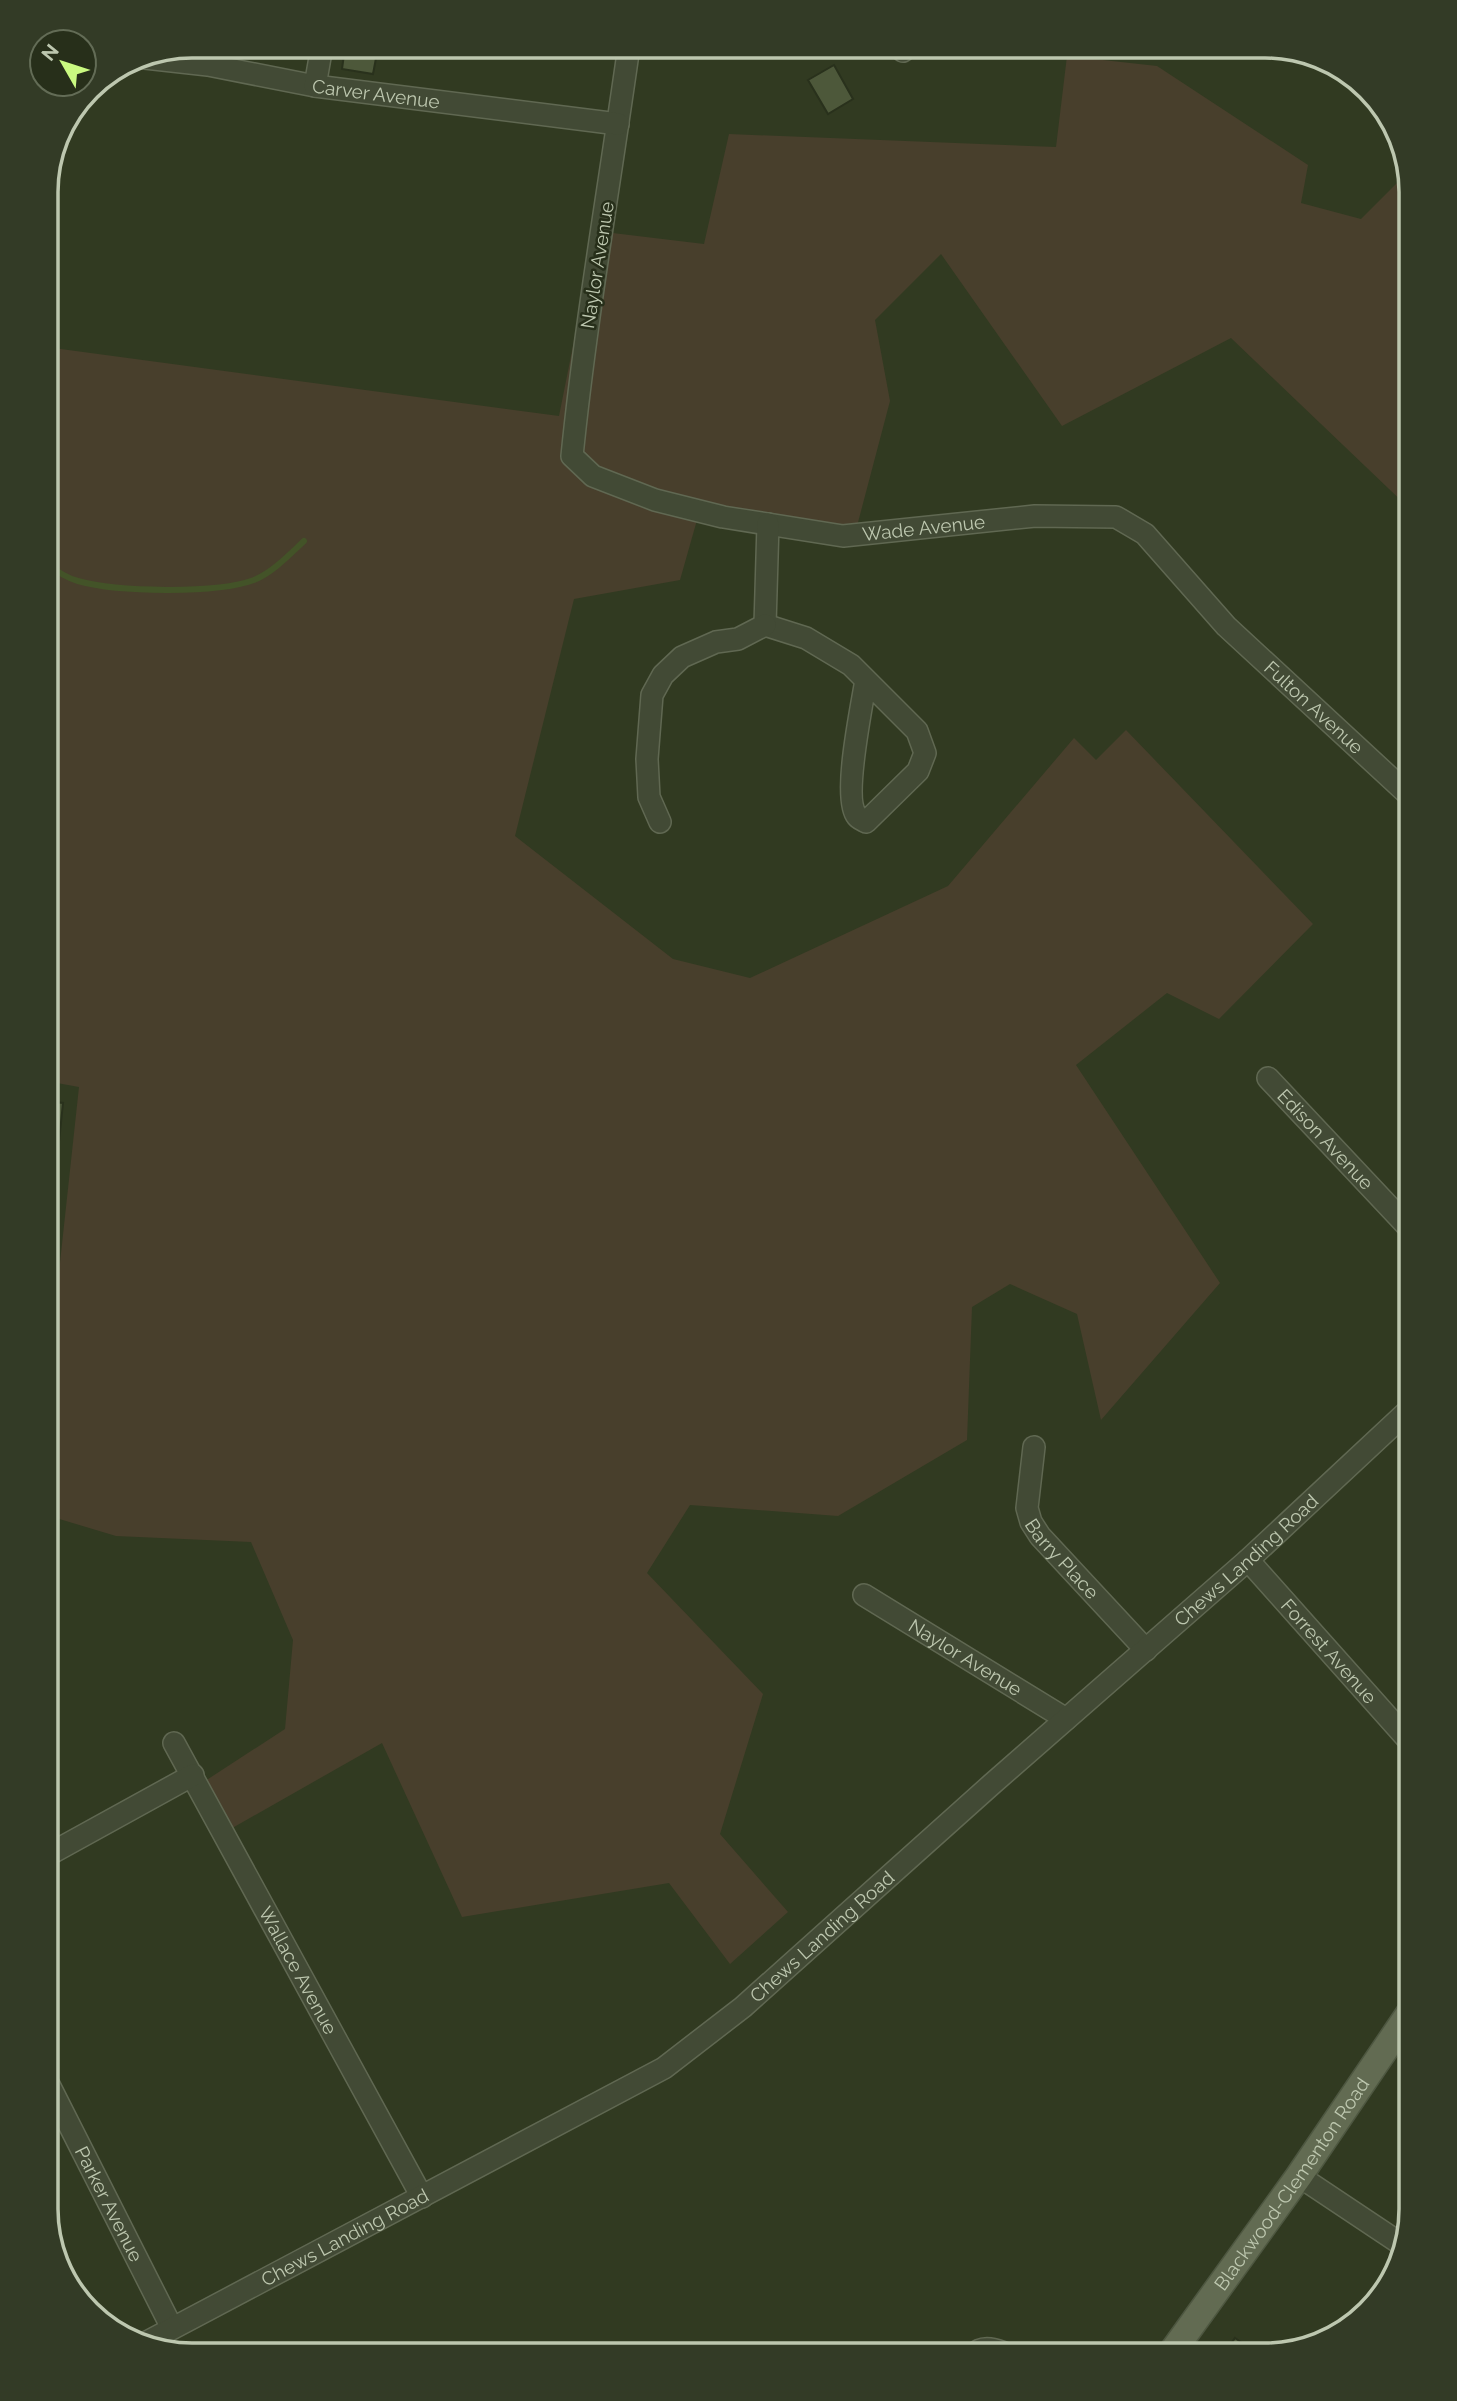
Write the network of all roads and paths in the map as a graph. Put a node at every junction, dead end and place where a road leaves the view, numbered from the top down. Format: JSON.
{"nodes":[{"id":1,"x":320,"y":58,"type":"edge"},
{"id":2,"x":627,"y":58,"type":"edge"},
{"id":3,"x":166,"y":60,"type":"edge"},
{"id":4,"x":315,"y":86,"type":"junction"},
{"id":5,"x":618,"y":124,"type":"junction"},
{"id":6,"x":593,"y":475,"type":"joint"},
{"id":7,"x":768,"y":524,"type":"junction"},
{"id":8,"x":1219,"y":617,"type":"joint"},
{"id":9,"x":765,"y":625,"type":"junction"},
{"id":10,"x":866,"y":680,"type":"junction"},
{"id":11,"x":1399,"y":785,"type":"edge"},
{"id":12,"x":660,"y":822,"type":"dead end"},
{"id":13,"x":1268,"y":1078,"type":"dead end"},
{"id":14,"x":1399,"y":1216,"type":"edge"},
{"id":15,"x":1399,"y":1420,"type":"edge"},
{"id":16,"x":1034,"y":1447,"type":"dead end"},
{"id":17,"x":1248,"y":1560,"type":"junction"},
{"id":18,"x":864,"y":1595,"type":"dead end"},
{"id":19,"x":1146,"y":1650,"type":"junction"},
{"id":20,"x":1066,"y":1719,"type":"junction"},
{"id":21,"x":1399,"y":1728,"type":"edge"},
{"id":22,"x":174,"y":1743,"type":"dead end"},
{"id":23,"x":193,"y":1775,"type":"junction"},
{"id":24,"x":58,"y":1849,"type":"edge"},
{"id":25,"x":1399,"y":2032,"type":"edge"},
{"id":26,"x":58,"y":2103,"type":"edge"},
{"id":27,"x":1299,"y":2176,"type":"junction"},
{"id":28,"x":422,"y":2197,"type":"junction"},
{"id":29,"x":1395,"y":2240,"type":"edge"},
{"id":30,"x":172,"y":2329,"type":"junction"},
{"id":31,"x":155,"y":2338,"type":"edge"},
{"id":32,"x":1179,"y":2343,"type":"edge"}],
"edges":[{"from":1,"to":4,"type":"street"},
{"from":2,"to":5,"type":"street","name":"Naylor Avenue"},
{"from":3,"to":4,"type":"street","name":"Carver Avenue"},
{"from":4,"to":5,"type":"street","name":"Carver Avenue"},
{"from":5,"to":6,"type":"street","name":"Naylor Avenue"},
{"from":6,"to":7,"type":"street","name":"Wade Avenue"},
{"from":7,"to":8,"type":"street","name":"Wade Avenue"},
{"from":7,"to":9,"type":"street"},
{"from":8,"to":11,"type":"street","name":"Fulton Avenue"},
{"from":9,"to":10,"type":"street"},
{"from":9,"to":12,"type":"street"},
{"from":10,"to":10,"type":"street"},
{"from":13,"to":14,"type":"street","name":"Edison Avenue"},
{"from":15,"to":17,"type":"street","name":"Chews Landing Road"},
{"from":16,"to":19,"type":"street","name":"Barry Place"},
{"from":17,"to":19,"type":"street","name":"Chews Landing Road"},
{"from":17,"to":21,"type":"street","name":"Forrest Avenue"},
{"from":18,"to":20,"type":"street","name":"Naylor Avenue"},
{"from":19,"to":20,"type":"street","name":"Chews Landing Road"},
{"from":20,"to":28,"type":"street","name":"Chews Landing Road"},
{"from":22,"to":23,"type":"street","name":"Wallace Avenue"},
{"from":23,"to":24,"type":"street"},
{"from":23,"to":28,"type":"street","name":"Wallace Avenue"},
{"from":25,"to":27,"type":"main road","name":"Blackwood-Clementon Road"},
{"from":26,"to":30,"type":"street","name":"Parker Avenue"},
{"from":27,"to":29,"type":"street"},
{"from":27,"to":32,"type":"main road","name":"Blackwood-Clementon Road"},
{"from":28,"to":30,"type":"street","name":"Chews Landing Road"},
{"from":30,"to":31,"type":"street","name":"Chews Landing Road"}]}
